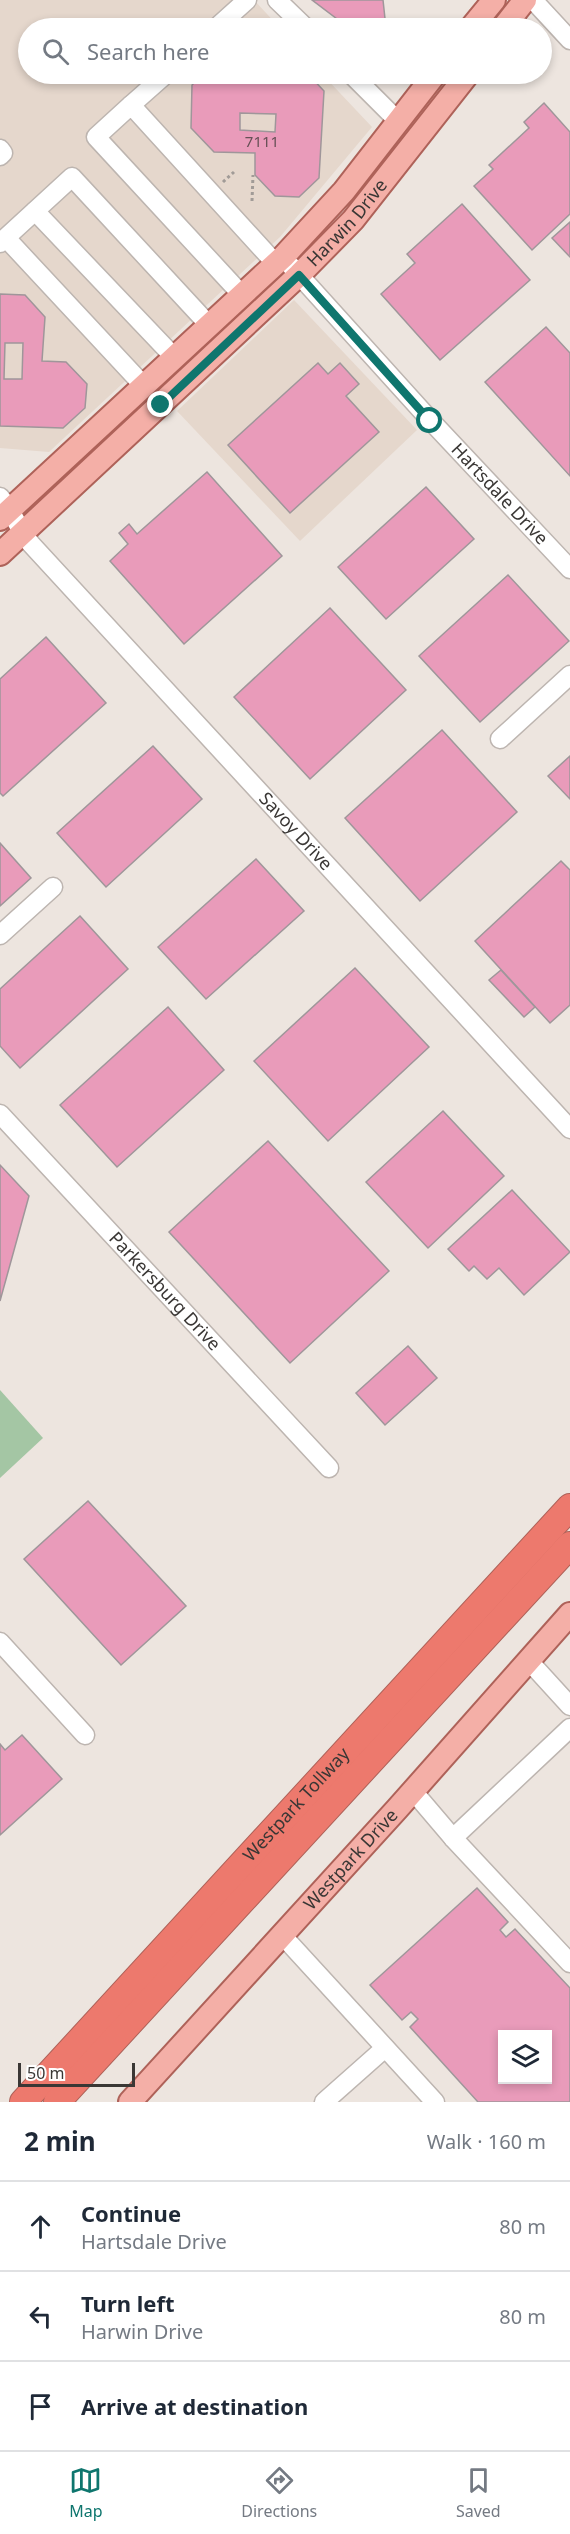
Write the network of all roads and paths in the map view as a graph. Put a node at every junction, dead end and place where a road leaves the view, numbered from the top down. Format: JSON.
{"nodes":[{"id":1,"x":247,"y":0,"type":"edge"},
{"id":2,"x":277,"y":0,"type":"edge"},
{"id":3,"x":494,"y":0,"type":"edge"},
{"id":4,"x":525,"y":0,"type":"edge"},
{"id":5,"x":533,"y":0,"type":"edge"},
{"id":6,"x":227,"y":18,"type":"edge"},
{"id":7,"x":296,"y":18,"type":"edge"},
{"id":8,"x":479,"y":18,"type":"edge"},
{"id":9,"x":511,"y":18,"type":"edge"},
{"id":10,"x":550,"y":18,"type":"edge"},
{"id":11,"x":552,"y":21,"type":"edge"},
{"id":12,"x":570,"y":40,"type":"edge"},
{"id":13,"x":155,"y":84,"type":"edge"},
{"id":14,"x":361,"y":84,"type":"edge"},
{"id":15,"x":427,"y":84,"type":"edge"},
{"id":16,"x":460,"y":84,"type":"edge"},
{"id":17,"x":131,"y":105,"type":"junction"},
{"id":18,"x":398,"y":121,"type":"junction"},
{"id":19,"x":0,"y":149,"type":"edge"},
{"id":20,"x":0,"y":156,"type":"edge"},
{"id":21,"x":234,"y":172,"type":"dead end"},
{"id":22,"x":253,"y":175,"type":"dead end"},
{"id":23,"x":229,"y":177,"type":"dead end"},
{"id":24,"x":252,"y":201,"type":"dead end"},
{"id":25,"x":36,"y":211,"type":"junction"},
{"id":26,"x":3,"y":241,"type":"edge"},
{"id":27,"x":280,"y":261,"type":"junction"},
{"id":28,"x":299,"y":275,"type":"junction"},
{"id":29,"x":242,"y":295,"type":"junction"},
{"id":30,"x":209,"y":325,"type":"junction"},
{"id":31,"x":174,"y":357,"type":"junction"},
{"id":32,"x":143,"y":385,"type":"junction"},
{"id":33,"x":161,"y":405,"type":"junction"},
{"id":34,"x":3,"y":513,"type":"edge"},
{"id":35,"x":22,"y":533,"type":"junction"},
{"id":36,"x":0,"y":554,"type":"edge"},
{"id":37,"x":570,"y":569,"type":"edge"},
{"id":38,"x":570,"y":675,"type":"edge"},
{"id":39,"x":500,"y":740,"type":"dead end"},
{"id":40,"x":53,"y":887,"type":"dead end"},
{"id":41,"x":0,"y":935,"type":"edge"},
{"id":42,"x":0,"y":1114,"type":"edge"},
{"id":43,"x":570,"y":1129,"type":"edge"},
{"id":44,"x":329,"y":1468,"type":"dead end"},
{"id":45,"x":570,"y":1507,"type":"edge"},
{"id":46,"x":570,"y":1545,"type":"edge"},
{"id":47,"x":570,"y":1614,"type":"edge"},
{"id":48,"x":0,"y":1642,"type":"edge"},
{"id":49,"x":528,"y":1660,"type":"junction"},
{"id":50,"x":570,"y":1706,"type":"edge"},
{"id":51,"x":570,"y":1728,"type":"edge"},
{"id":52,"x":85,"y":1735,"type":"dead end"},
{"id":53,"x":412,"y":1791,"type":"junction"},
{"id":54,"x":453,"y":1838,"type":"junction"},
{"id":55,"x":282,"y":1935,"type":"junction"},
{"id":56,"x":570,"y":1963,"type":"edge"},
{"id":57,"x":386,"y":2048,"type":"junction"},
{"id":58,"x":29,"y":2095,"type":"edge"},
{"id":59,"x":57,"y":2102,"type":"edge"},
{"id":60,"x":130,"y":2102,"type":"edge"},
{"id":61,"x":324,"y":2102,"type":"edge"},
{"id":62,"x":435,"y":2102,"type":"edge"}],
"edges":[{"from":1,"to":6,"type":"street"},
{"from":2,"to":7,"type":"street"},
{"from":3,"to":8,"type":"main road"},
{"from":4,"to":9,"type":"main road"},
{"from":5,"to":10,"type":"street"},
{"from":11,"to":12,"type":"street"},
{"from":13,"to":17,"type":"street"},
{"from":14,"to":18,"type":"street"},
{"from":15,"to":18,"type":"main road","name":"Harwin Drive"},
{"from":16,"to":28,"type":"main road","name":"Harwin Drive"},
{"from":17,"to":27,"type":"street","name":"Hartsdale Drive"},
{"from":17,"to":29,"type":"street"},
{"from":18,"to":27,"type":"main road","name":"Harwin Drive"},
{"from":19,"to":20,"type":"street"},
{"from":21,"to":23,"type":"path"},
{"from":22,"to":24,"type":"path"},
{"from":25,"to":26,"type":"street"},
{"from":25,"to":30,"type":"street"},
{"from":25,"to":31,"type":"street"},
{"from":26,"to":32,"type":"street"},
{"from":27,"to":28,"type":"street","name":"Hartsdale Drive"},
{"from":27,"to":29,"type":"main road","name":"Harwin Drive"},
{"from":28,"to":33,"type":"main road","name":"Harwin Drive"},
{"from":28,"to":37,"type":"street","name":"Hartsdale Drive"},
{"from":29,"to":30,"type":"main road","name":"Harwin Drive"},
{"from":30,"to":31,"type":"main road","name":"Harwin Drive"},
{"from":31,"to":32,"type":"main road","name":"Harwin Drive"},
{"from":32,"to":33,"type":"main road"},
{"from":32,"to":34,"type":"main road","name":"Harwin Drive"},
{"from":33,"to":35,"type":"main road","name":"Harwin Drive"},
{"from":34,"to":35,"type":"street","name":"Savoy Drive"},
{"from":35,"to":36,"type":"main road","name":"Harwin Drive"},
{"from":35,"to":43,"type":"street","name":"Savoy Drive"},
{"from":38,"to":39,"type":"street"},
{"from":40,"to":41,"type":"street"},
{"from":42,"to":44,"type":"street","name":"Parkersburg Drive"},
{"from":45,"to":58,"type":"highway","name":"Westpark Tollway"},
{"from":46,"to":59,"type":"highway","name":"Westpark Tollway"},
{"from":47,"to":49,"type":"main road","name":"Westpark Drive"},
{"from":48,"to":52,"type":"street"},
{"from":49,"to":50,"type":"street"},
{"from":49,"to":53,"type":"main road","name":"Westpark Drive"},
{"from":51,"to":54,"type":"street"},
{"from":53,"to":54,"type":"street"},
{"from":53,"to":55,"type":"main road","name":"Westpark Drive"},
{"from":54,"to":56,"type":"street"},
{"from":55,"to":57,"type":"street"},
{"from":55,"to":60,"type":"main road","name":"Westpark Drive"},
{"from":57,"to":61,"type":"street"},
{"from":57,"to":62,"type":"street"}]}
